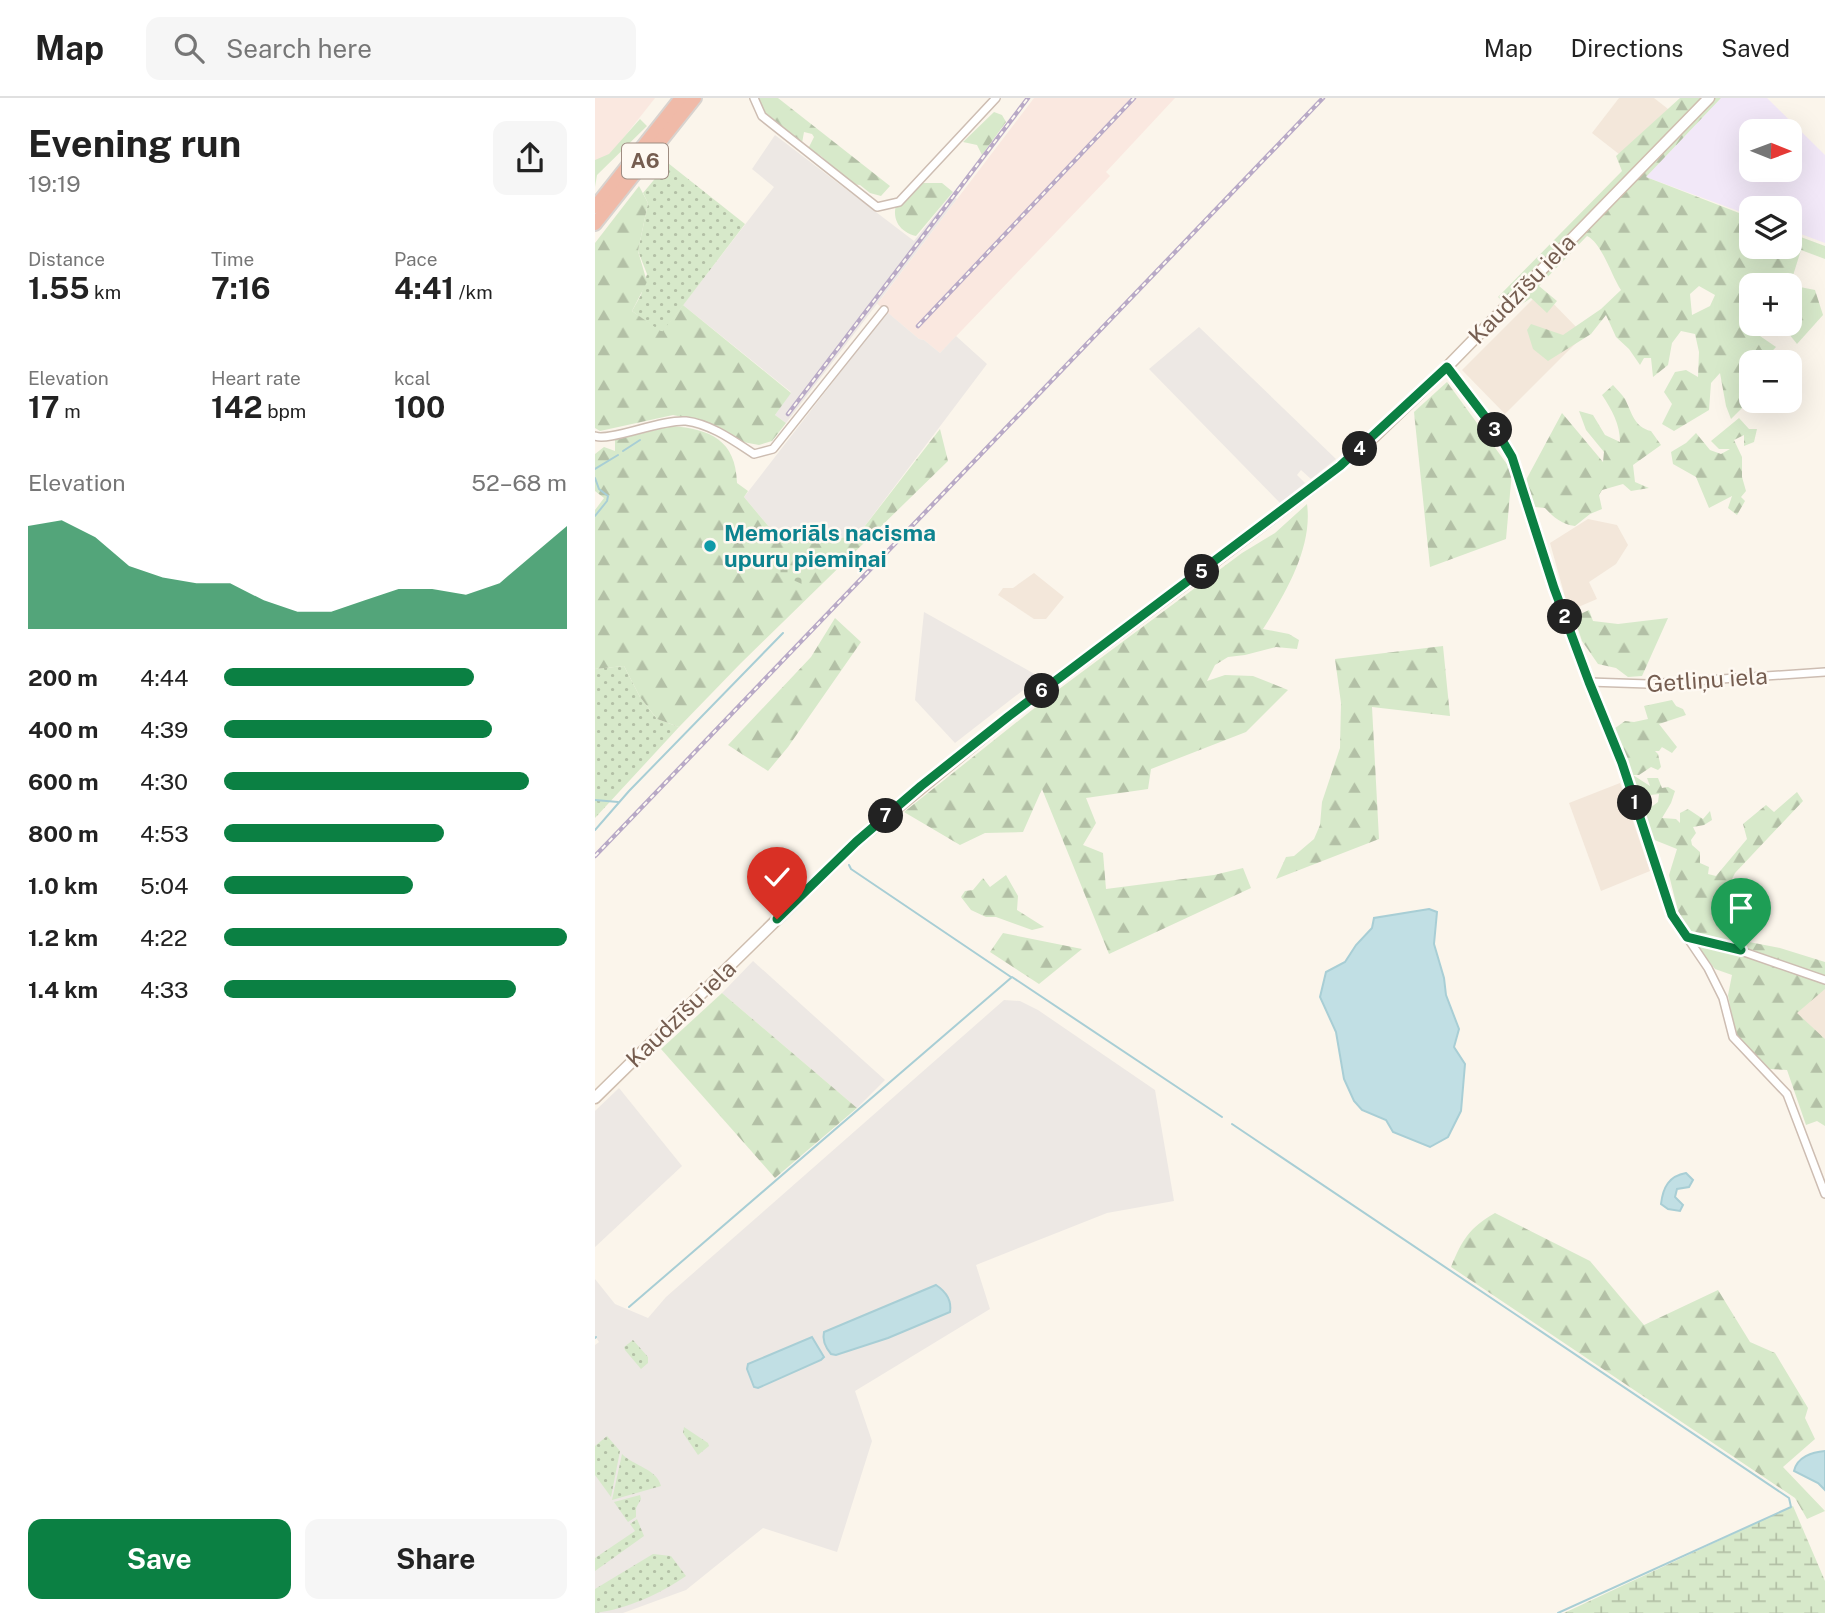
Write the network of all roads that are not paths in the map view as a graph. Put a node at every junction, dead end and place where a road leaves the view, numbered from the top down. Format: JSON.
{"nodes":[{"id":1,"x":754,"y":98,"type":"edge"},
{"id":2,"x":996,"y":98,"type":"edge"},
{"id":3,"x":1709,"y":98,"type":"edge"},
{"id":4,"x":683,"y":101,"type":"edge"},
{"id":5,"x":595,"y":206,"type":"edge"},
{"id":6,"x":595,"y":224,"type":"edge"},
{"id":7,"x":884,"y":310,"type":"dead end"},
{"id":8,"x":1447,"y":367,"type":"junction"},
{"id":9,"x":595,"y":436,"type":"edge"},
{"id":10,"x":1825,"y":672,"type":"edge"},
{"id":11,"x":1589,"y":682,"type":"junction"},
{"id":12,"x":1687,"y":937,"type":"junction"},
{"id":13,"x":1825,"y":980,"type":"edge"},
{"id":14,"x":595,"y":1098,"type":"edge"},
{"id":15,"x":1825,"y":1194,"type":"edge"}],
"edges":[{"from":1,"to":2,"type":"street"},
{"from":3,"to":8,"type":"street","name":"Kaudzīšu iela"},
{"from":4,"to":5,"type":"highway","number":"A6"},
{"from":4,"to":6,"type":"highway","number":"A6"},
{"from":7,"to":9,"type":"street"},
{"from":8,"to":11,"type":"street"},
{"from":8,"to":14,"type":"street","name":"Kaudzīšu iela"},
{"from":10,"to":11,"type":"street","name":"Getliņu iela"},
{"from":11,"to":12,"type":"street"},
{"from":12,"to":13,"type":"street"},
{"from":12,"to":15,"type":"street"}]}
